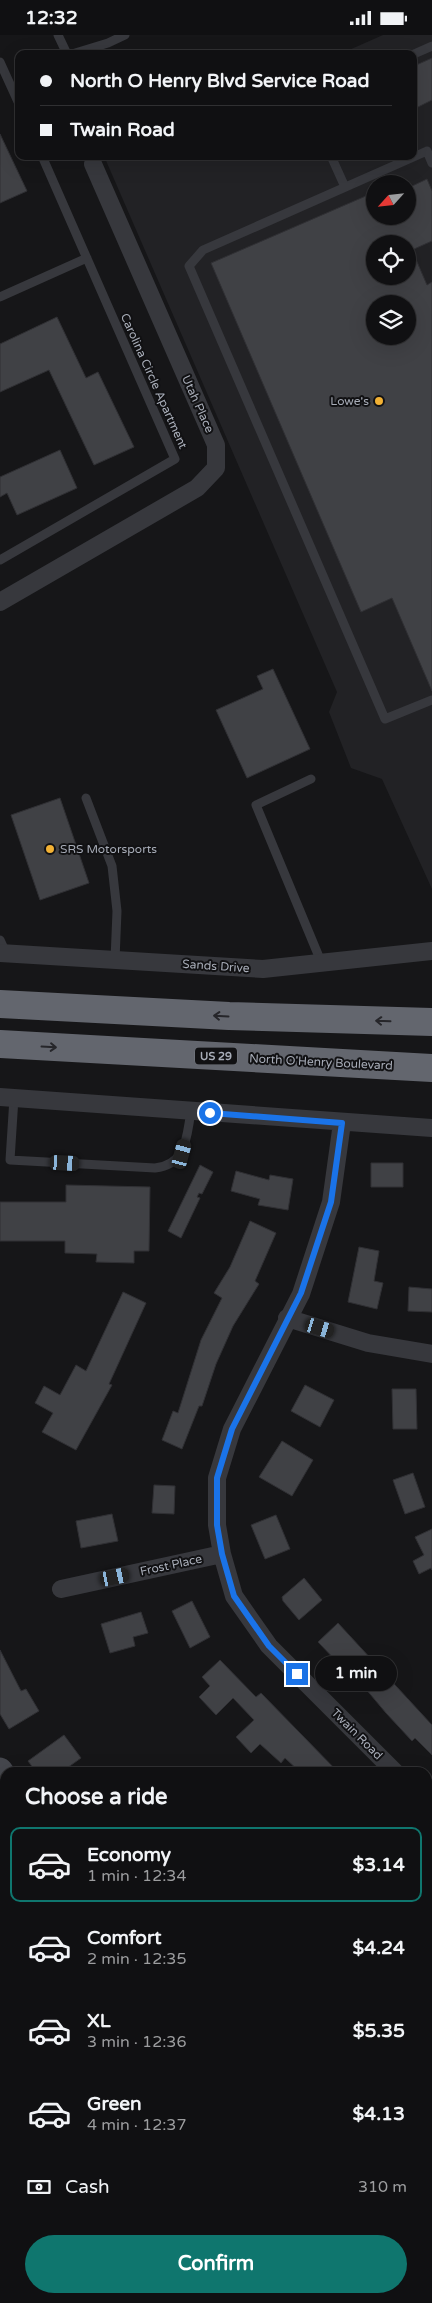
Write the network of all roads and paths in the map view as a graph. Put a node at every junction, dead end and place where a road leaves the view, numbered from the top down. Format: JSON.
{"nodes":[{"id":1,"x":58,"y":35,"type":"edge"},
{"id":2,"x":125,"y":35,"type":"edge"},
{"id":3,"x":432,"y":47,"type":"edge"},
{"id":4,"x":66,"y":50,"type":"edge"},
{"id":5,"x":85,"y":50,"type":"edge"},
{"id":6,"x":417,"y":53,"type":"edge"},
{"id":7,"x":0,"y":62,"type":"edge"},
{"id":8,"x":15,"y":95,"type":"edge"},
{"id":9,"x":429,"y":150,"type":"edge"},
{"id":10,"x":417,"y":155,"type":"edge"},
{"id":11,"x":44,"y":160,"type":"edge"},
{"id":12,"x":333,"y":160,"type":"edge"},
{"id":13,"x":406,"y":160,"type":"edge"},
{"id":14,"x":432,"y":163,"type":"edge"},
{"id":15,"x":93,"y":164,"type":"dead end"},
{"id":16,"x":345,"y":187,"type":"junction"},
{"id":17,"x":87,"y":258,"type":"junction"},
{"id":18,"x":0,"y":297,"type":"edge"},
{"id":19,"x":0,"y":560,"type":"edge"},
{"id":20,"x":0,"y":602,"type":"edge"},
{"id":21,"x":432,"y":700,"type":"edge"},
{"id":22,"x":311,"y":779,"type":"dead end"},
{"id":23,"x":86,"y":798,"type":"dead end"},
{"id":24,"x":2,"y":949,"type":"edge"},
{"id":25,"x":432,"y":951,"type":"edge"},
{"id":26,"x":115,"y":960,"type":"junction"},
{"id":27,"x":322,"y":964,"type":"junction"},
{"id":28,"x":0,"y":1004,"type":"edge"},
{"id":29,"x":431,"y":1022,"type":"edge"},
{"id":30,"x":0,"y":1044,"type":"edge"},
{"id":31,"x":432,"y":1068,"type":"edge"},
{"id":32,"x":7,"y":1098,"type":"edge"},
{"id":33,"x":191,"y":1112,"type":"junction"},
{"id":34,"x":342,"y":1123,"type":"junction"},
{"id":35,"x":432,"y":1128,"type":"edge"},
{"id":36,"x":287,"y":1318,"type":"junction"},
{"id":37,"x":432,"y":1354,"type":"edge"},
{"id":38,"x":222,"y":1554,"type":"junction"},
{"id":39,"x":61,"y":1589,"type":"dead end"},
{"id":40,"x":390,"y":1767,"type":"edge"}],
"edges":[{"from":1,"to":4,"type":"lane"},
{"from":2,"to":5,"type":"lane"},
{"from":3,"to":6,"type":"lane"},
{"from":7,"to":8,"type":"lane"},
{"from":9,"to":10,"type":"lane"},
{"from":9,"to":14,"type":"lane"},
{"from":11,"to":17,"type":"lane","name":"Carolina Circle Apartment"},
{"from":12,"to":16,"type":"lane"},
{"from":13,"to":16,"type":"lane"},
{"from":15,"to":20,"type":"street","name":"Utah Place"},
{"from":16,"to":21,"type":"lane"},
{"from":17,"to":18,"type":"lane"},
{"from":17,"to":19,"type":"lane","name":"Carolina Circle Apartment"},
{"from":22,"to":27,"type":"lane"},
{"from":23,"to":26,"type":"lane"},
{"from":24,"to":26,"type":"street","name":"Sands Drive"},
{"from":25,"to":27,"type":"street","name":"Sands Drive"},
{"from":26,"to":27,"type":"street","name":"Sands Drive"},
{"from":29,"to":28,"type":"highway","one_way":true},
{"from":30,"to":31,"type":"highway","name":"North O'Henry Boulevard","number":"US 29","one_way":true},
{"from":32,"to":33,"type":"street"},
{"from":32,"to":33,"type":"lane"},
{"from":33,"to":34,"type":"street"},
{"from":34,"to":35,"type":"street"},
{"from":34,"to":36,"type":"street","name":"Twain Road"},
{"from":36,"to":37,"type":"street"},
{"from":36,"to":38,"type":"street","name":"Twain Road"},
{"from":38,"to":39,"type":"street","name":"Frost Place"},
{"from":38,"to":40,"type":"street","name":"Twain Road"}]}
